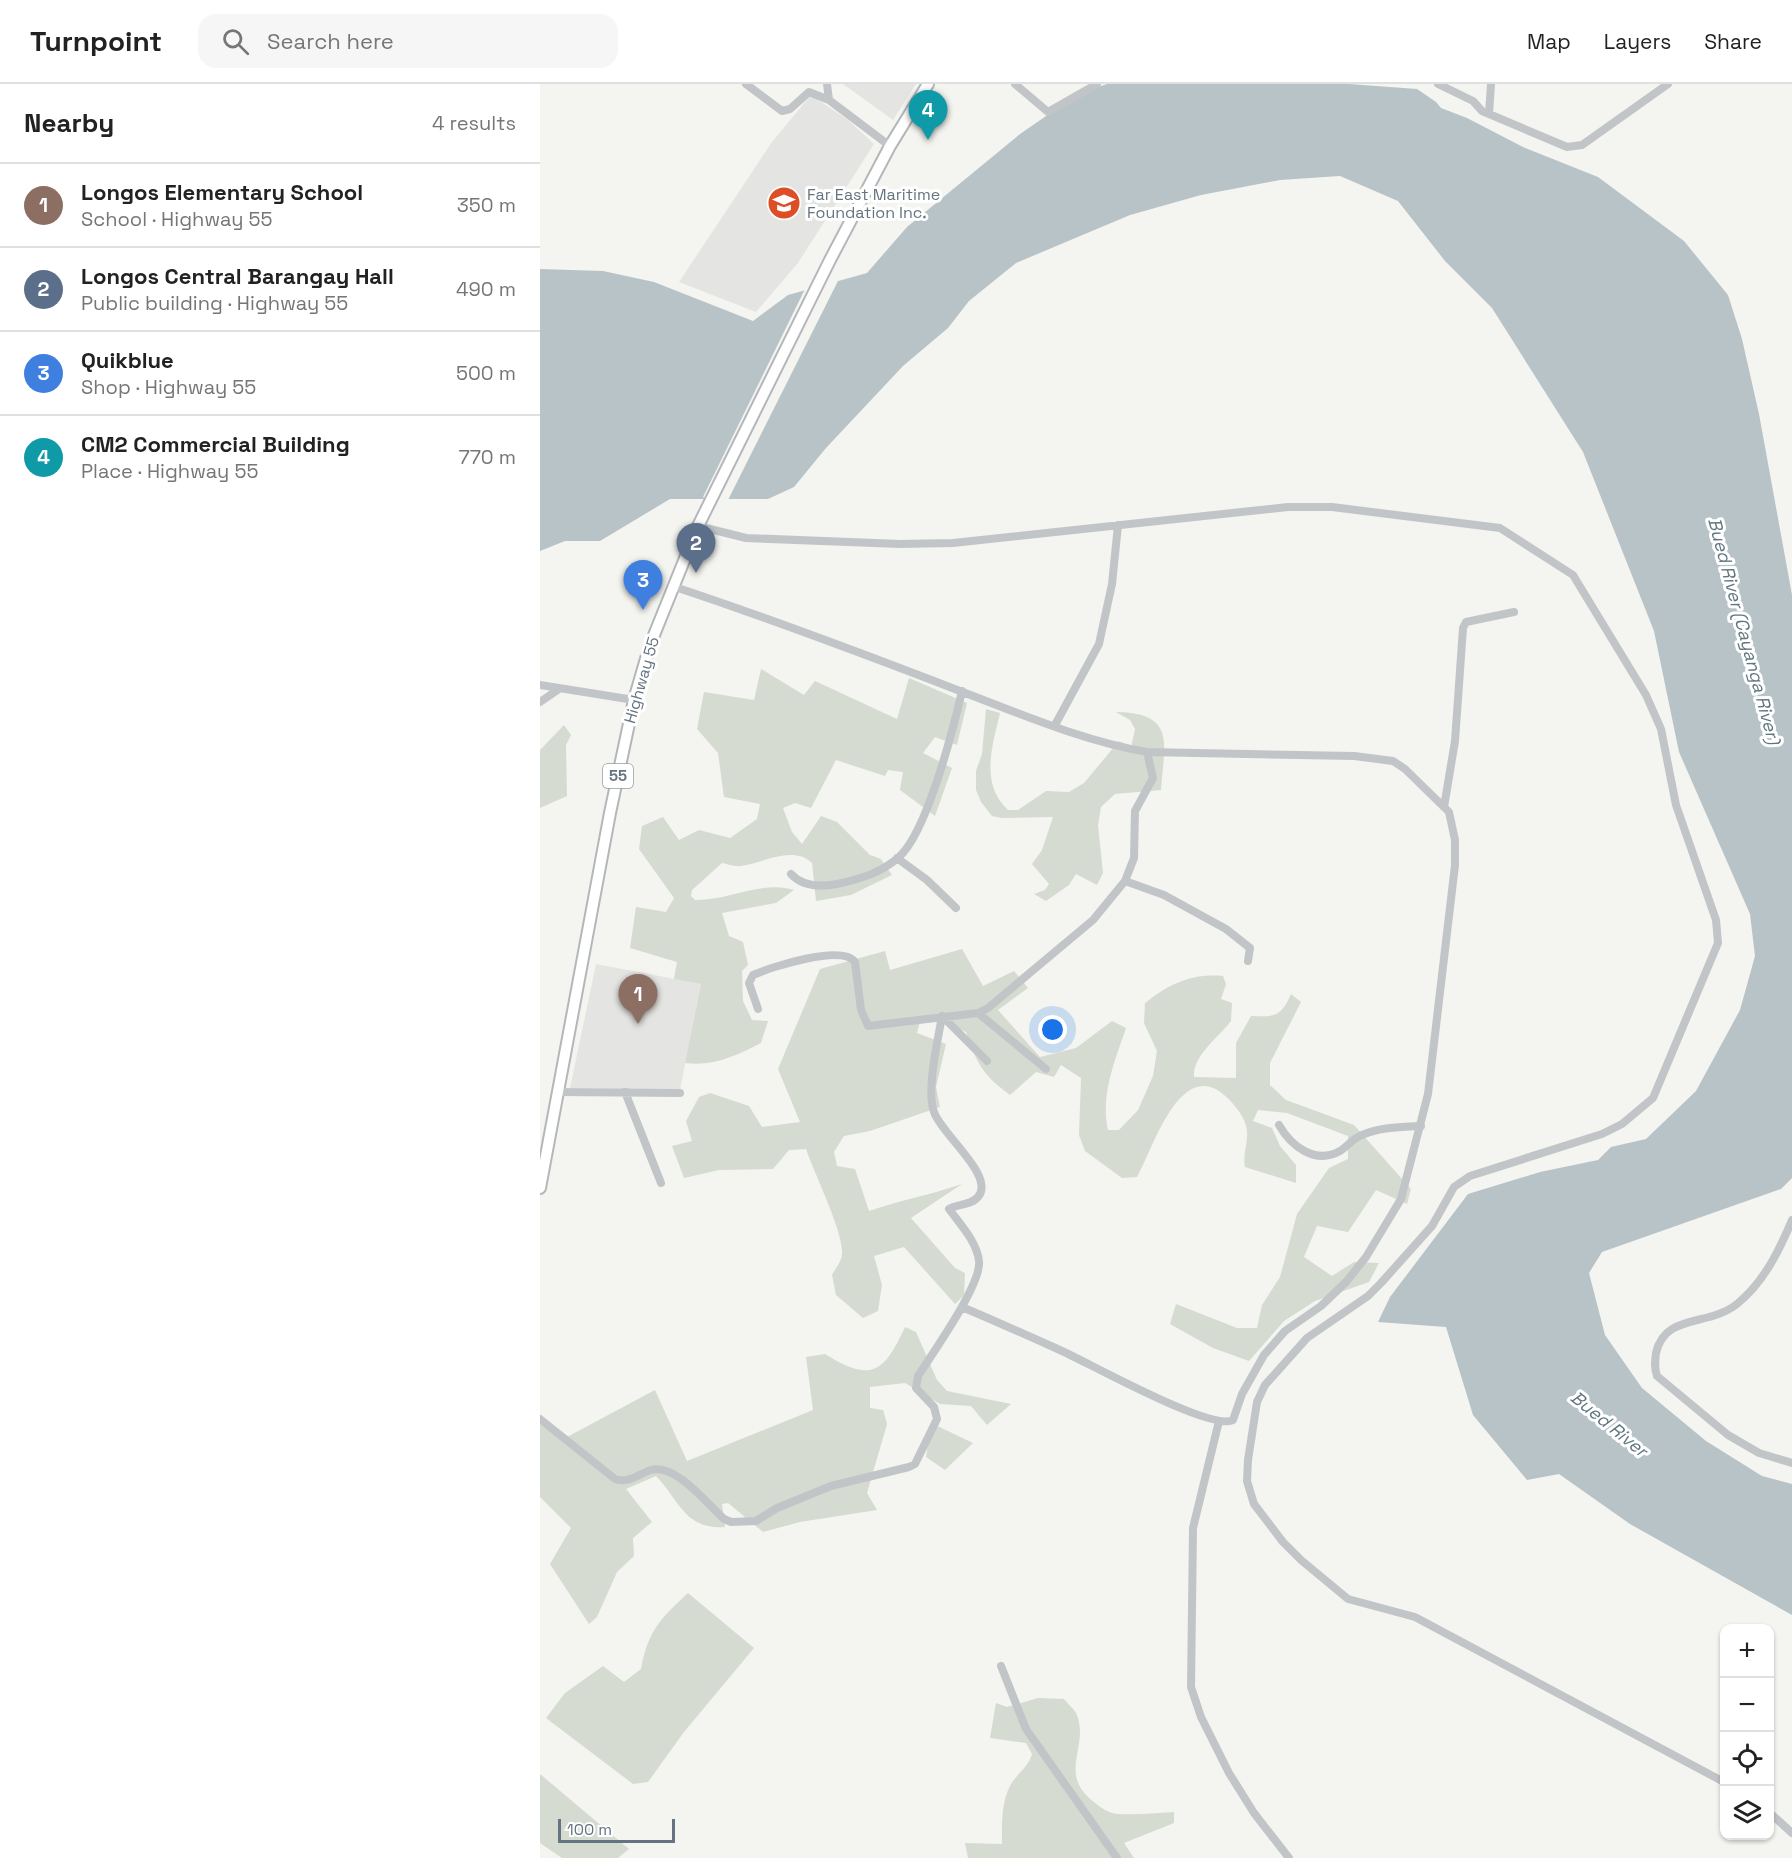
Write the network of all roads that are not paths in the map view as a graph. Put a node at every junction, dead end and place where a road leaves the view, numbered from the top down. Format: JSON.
{"nodes":[{"id":1,"x":746,"y":84,"type":"edge"},
{"id":2,"x":827,"y":84,"type":"edge"},
{"id":3,"x":927,"y":84,"type":"edge"},
{"id":4,"x":1016,"y":84,"type":"edge"},
{"id":5,"x":1097,"y":84,"type":"edge"},
{"id":6,"x":1438,"y":84,"type":"edge"},
{"id":7,"x":1491,"y":84,"type":"edge"},
{"id":8,"x":1668,"y":84,"type":"edge"},
{"id":9,"x":829,"y":100,"type":"junction"},
{"id":10,"x":1489,"y":114,"type":"junction"},
{"id":11,"x":890,"y":146,"type":"junction"},
{"id":12,"x":1118,"y":525,"type":"junction"},
{"id":13,"x":698,"y":526,"type":"junction"},
{"id":14,"x":672,"y":586,"type":"junction"},
{"id":15,"x":1514,"y":612,"type":"dead end"},
{"id":16,"x":540,"y":685,"type":"edge"},
{"id":17,"x":559,"y":688,"type":"junction"},
{"id":18,"x":962,"y":691,"type":"junction"},
{"id":19,"x":633,"y":700,"type":"junction"},
{"id":20,"x":540,"y":702,"type":"edge"},
{"id":21,"x":1055,"y":725,"type":"junction"},
{"id":22,"x":1147,"y":753,"type":"junction"},
{"id":23,"x":1444,"y":807,"type":"junction"},
{"id":24,"x":897,"y":858,"type":"junction"},
{"id":25,"x":791,"y":874,"type":"dead end"},
{"id":26,"x":1125,"y":880,"type":"junction"},
{"id":27,"x":956,"y":908,"type":"dead end"},
{"id":28,"x":1248,"y":961,"type":"dead end"},
{"id":29,"x":758,"y":1009,"type":"dead end"},
{"id":30,"x":978,"y":1012,"type":"junction"},
{"id":31,"x":942,"y":1016,"type":"junction"},
{"id":32,"x":987,"y":1061,"type":"dead end"},
{"id":33,"x":1046,"y":1069,"type":"dead end"},
{"id":34,"x":557,"y":1092,"type":"junction"},
{"id":35,"x":626,"y":1092,"type":"junction"},
{"id":36,"x":680,"y":1093,"type":"dead end"},
{"id":37,"x":1279,"y":1125,"type":"dead end"},
{"id":38,"x":1421,"y":1126,"type":"junction"},
{"id":39,"x":661,"y":1183,"type":"dead end"},
{"id":40,"x":540,"y":1188,"type":"edge"},
{"id":41,"x":1792,"y":1220,"type":"edge"},
{"id":42,"x":962,"y":1307,"type":"junction"},
{"id":43,"x":540,"y":1419,"type":"edge"},
{"id":44,"x":1219,"y":1421,"type":"junction"},
{"id":45,"x":1792,"y":1463,"type":"edge"},
{"id":46,"x":1001,"y":1666,"type":"dead end"},
{"id":47,"x":1720,"y":1779,"type":"edge"},
{"id":48,"x":1774,"y":1817,"type":"edge"},
{"id":49,"x":1792,"y":1833,"type":"edge"},
{"id":50,"x":1117,"y":1858,"type":"edge"},
{"id":51,"x":1288,"y":1858,"type":"edge"}],
"edges":[{"from":1,"to":9,"type":"street"},
{"from":2,"to":9,"type":"street"},
{"from":3,"to":11,"type":"highway","name":"Highway 55","number":"55"},
{"from":4,"to":5,"type":"street"},
{"from":6,"to":10,"type":"street"},
{"from":7,"to":10,"type":"street"},
{"from":8,"to":10,"type":"street"},
{"from":9,"to":11,"type":"street"},
{"from":11,"to":13,"type":"highway","name":"Highway 55","number":"55"},
{"from":12,"to":13,"type":"street"},
{"from":12,"to":21,"type":"street"},
{"from":12,"to":47,"type":"street"},
{"from":13,"to":14,"type":"highway","name":"Highway 55","number":"55"},
{"from":14,"to":18,"type":"street"},
{"from":14,"to":19,"type":"highway","name":"Highway 55","number":"55"},
{"from":15,"to":23,"type":"street"},
{"from":16,"to":17,"type":"street"},
{"from":17,"to":19,"type":"street"},
{"from":17,"to":20,"type":"street"},
{"from":18,"to":21,"type":"street"},
{"from":18,"to":24,"type":"street"},
{"from":19,"to":34,"type":"highway","name":"Highway 55","number":"55"},
{"from":21,"to":22,"type":"street"},
{"from":22,"to":23,"type":"street"},
{"from":22,"to":26,"type":"street"},
{"from":23,"to":38,"type":"street"},
{"from":24,"to":25,"type":"street"},
{"from":24,"to":27,"type":"street"},
{"from":26,"to":28,"type":"street"},
{"from":26,"to":30,"type":"street"},
{"from":29,"to":31,"type":"street"},
{"from":30,"to":31,"type":"street"},
{"from":30,"to":33,"type":"street"},
{"from":31,"to":32,"type":"street"},
{"from":31,"to":42,"type":"street"},
{"from":34,"to":35,"type":"street"},
{"from":34,"to":40,"type":"highway","name":"Highway 55","number":"55"},
{"from":35,"to":36,"type":"street"},
{"from":35,"to":39,"type":"street"},
{"from":37,"to":38,"type":"street"},
{"from":38,"to":44,"type":"street"},
{"from":41,"to":45,"type":"street"},
{"from":42,"to":43,"type":"street"},
{"from":42,"to":44,"type":"street"},
{"from":44,"to":51,"type":"street"},
{"from":46,"to":50,"type":"street"},
{"from":48,"to":49,"type":"street"}]}
